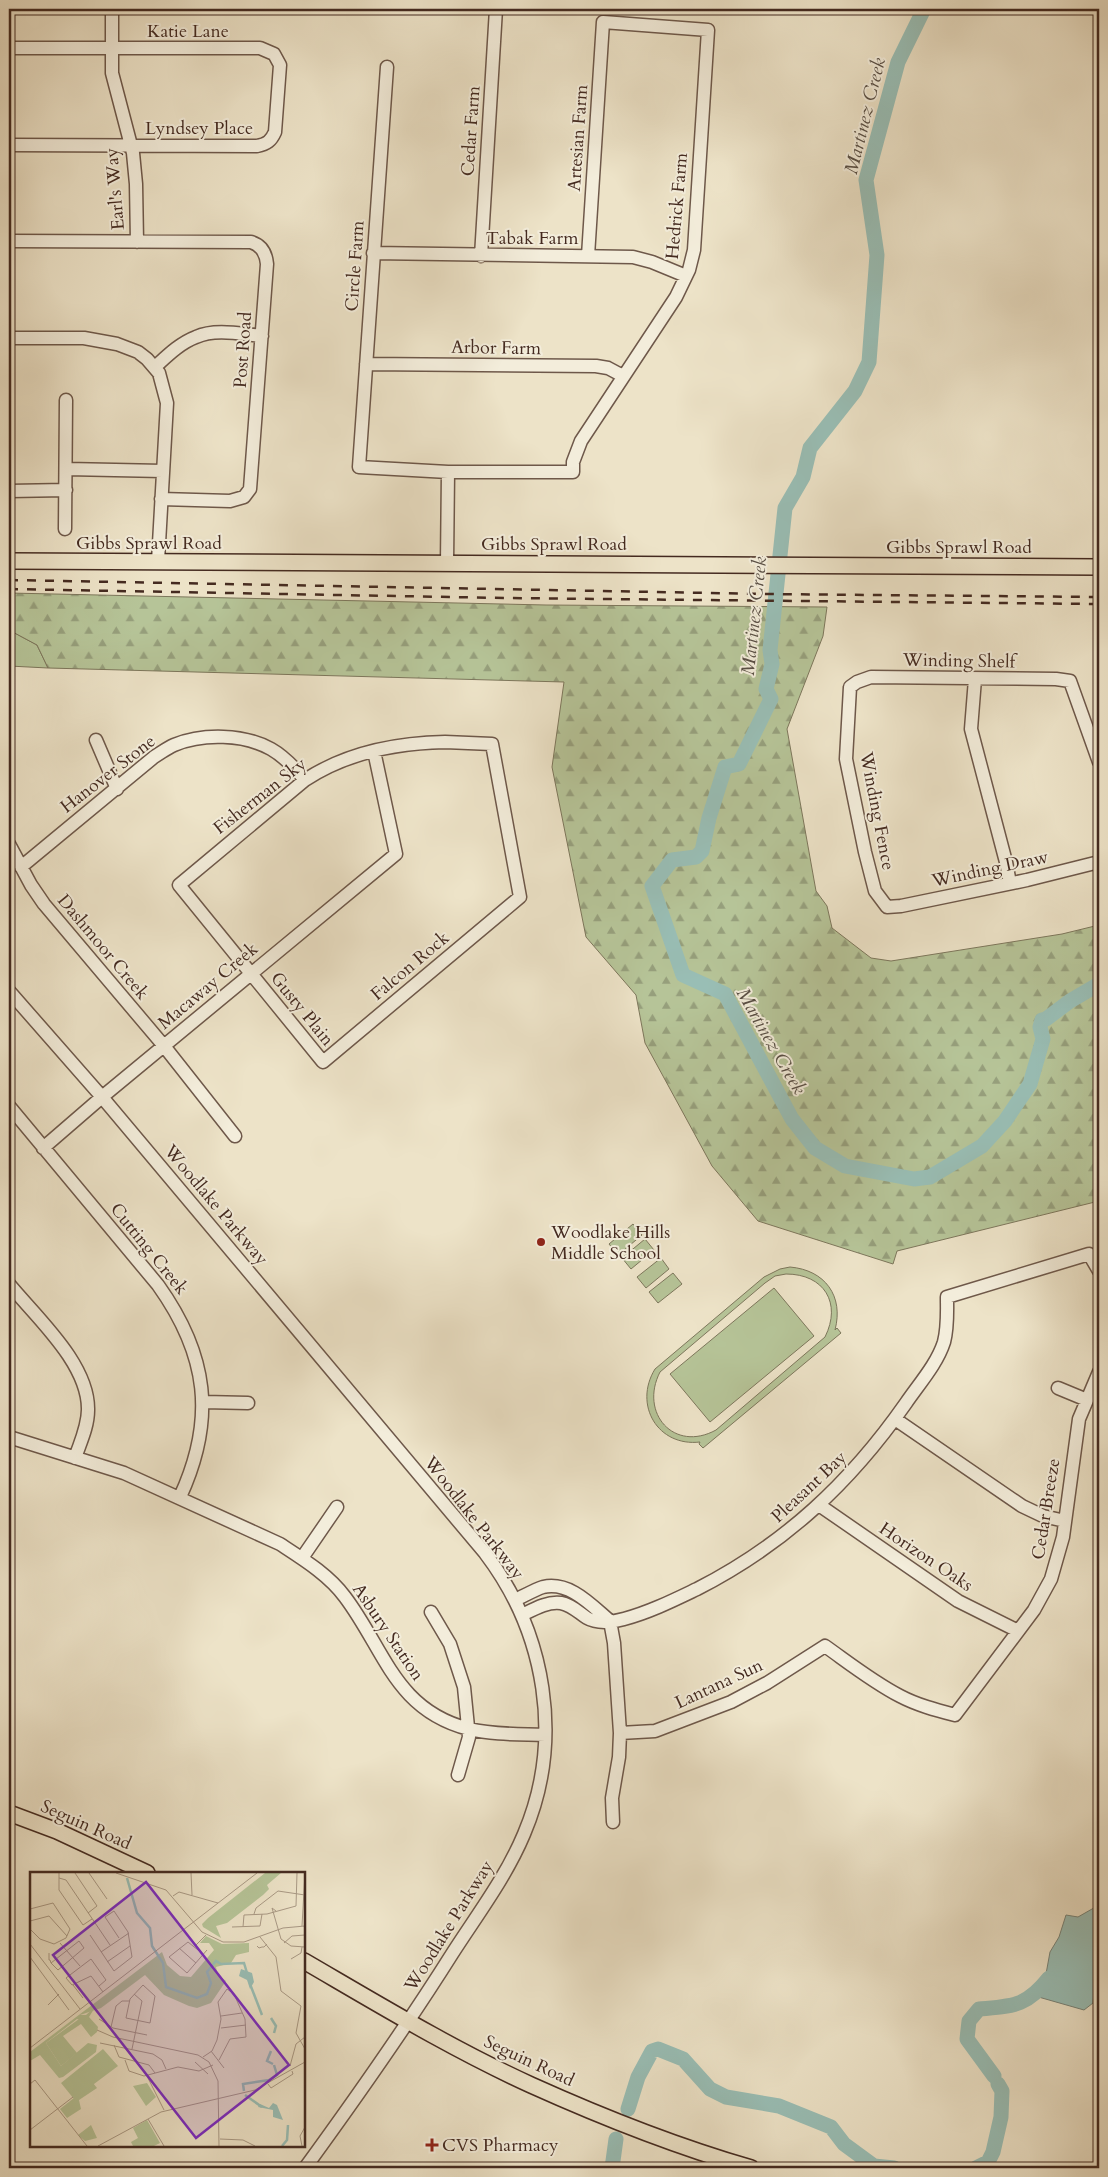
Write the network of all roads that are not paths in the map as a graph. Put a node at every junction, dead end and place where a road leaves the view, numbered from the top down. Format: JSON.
{"nodes":[{"id":1,"x":112,"y":9,"type":"edge"},
{"id":2,"x":496,"y":9,"type":"edge"},
{"id":3,"x":708,"y":30,"type":"joint"},
{"id":4,"x":9,"y":48,"type":"edge"},
{"id":5,"x":111,"y":48,"type":"junction"},
{"id":6,"x":387,"y":67,"type":"dead end"},
{"id":7,"x":269,"y":142,"type":"joint"},
{"id":8,"x":9,"y":145,"type":"edge"},
{"id":9,"x":131,"y":146,"type":"junction"},
{"id":10,"x":9,"y":241,"type":"edge"},
{"id":11,"x":137,"y":242,"type":"junction"},
{"id":12,"x":373,"y":253,"type":"junction"},
{"id":13,"x":481,"y":256,"type":"junction"},
{"id":14,"x":588,"y":256,"type":"junction"},
{"id":15,"x":686,"y":276,"type":"junction"},
{"id":16,"x":262,"y":336,"type":"junction"},
{"id":17,"x":9,"y":338,"type":"edge"},
{"id":18,"x":366,"y":364,"type":"junction"},
{"id":19,"x":155,"y":367,"type":"junction"},
{"id":20,"x":623,"y":376,"type":"junction"},
{"id":21,"x":66,"y":400,"type":"dead end"},
{"id":22,"x":67,"y":469,"type":"junction"},
{"id":23,"x":163,"y":471,"type":"junction"},
{"id":24,"x":448,"y":472,"type":"junction"},
{"id":25,"x":66,"y":490,"type":"junction"},
{"id":26,"x":9,"y":491,"type":"edge"},
{"id":27,"x":161,"y":499,"type":"junction"},
{"id":28,"x":65,"y":529,"type":"dead end"},
{"id":29,"x":9,"y":561,"type":"edge"},
{"id":30,"x":158,"y":562,"type":"junction"},
{"id":31,"x":447,"y":563,"type":"junction"},
{"id":32,"x":1099,"y":567,"type":"edge"},
{"id":33,"x":975,"y":679,"type":"junction"},
{"id":34,"x":850,"y":688,"type":"joint"},
{"id":35,"x":96,"y":740,"type":"dead end"},
{"id":36,"x":374,"y":751,"type":"junction"},
{"id":37,"x":1099,"y":758,"type":"edge"},
{"id":38,"x":305,"y":780,"type":"junction"},
{"id":39,"x":117,"y":789,"type":"junction"},
{"id":40,"x":9,"y":844,"type":"edge"},
{"id":41,"x":1099,"y":862,"type":"edge"},
{"id":42,"x":20,"y":867,"type":"junction"},
{"id":43,"x":1010,"y":883,"type":"junction"},
{"id":44,"x":179,"y":885,"type":"joint"},
{"id":45,"x":520,"y":897,"type":"joint"},
{"id":46,"x":887,"y":907,"type":"joint"},
{"id":47,"x":251,"y":973,"type":"junction"},
{"id":48,"x":9,"y":991,"type":"edge"},
{"id":49,"x":164,"y":1046,"type":"junction"},
{"id":50,"x":323,"y":1062,"type":"joint"},
{"id":51,"x":102,"y":1096,"type":"junction"},
{"id":52,"x":9,"y":1106,"type":"edge"},
{"id":53,"x":235,"y":1136,"type":"dead end"},
{"id":54,"x":44,"y":1148,"type":"junction"},
{"id":55,"x":1099,"y":1271,"type":"edge"},
{"id":56,"x":9,"y":1284,"type":"edge"},
{"id":57,"x":1099,"y":1372,"type":"edge"},
{"id":58,"x":1058,"y":1388,"type":"dead end"},
{"id":59,"x":1087,"y":1400,"type":"junction"},
{"id":60,"x":204,"y":1402,"type":"junction"},
{"id":61,"x":248,"y":1403,"type":"dead end"},
{"id":62,"x":894,"y":1419,"type":"junction"},
{"id":63,"x":9,"y":1437,"type":"edge"},
{"id":64,"x":75,"y":1458,"type":"junction"},
{"id":65,"x":180,"y":1497,"type":"junction"},
{"id":66,"x":819,"y":1505,"type":"junction"},
{"id":67,"x":337,"y":1507,"type":"dead end"},
{"id":68,"x":1065,"y":1521,"type":"junction"},
{"id":69,"x":302,"y":1558,"type":"junction"},
{"id":70,"x":574,"y":1592,"type":"junction"},
{"id":71,"x":515,"y":1600,"type":"junction"},
{"id":72,"x":568,"y":1606,"type":"junction"},
{"id":73,"x":431,"y":1612,"type":"dead end"},
{"id":74,"x":522,"y":1615,"type":"junction"},
{"id":75,"x":610,"y":1621,"type":"junction"},
{"id":76,"x":1018,"y":1631,"type":"junction"},
{"id":77,"x":825,"y":1646,"type":"joint"},
{"id":78,"x":468,"y":1729,"type":"junction"},
{"id":79,"x":620,"y":1733,"type":"junction"},
{"id":80,"x":545,"y":1735,"type":"junction"},
{"id":81,"x":458,"y":1775,"type":"dead end"},
{"id":82,"x":9,"y":1813,"type":"edge"},
{"id":83,"x":613,"y":1822,"type":"dead end"},
{"id":84,"x":145,"y":1872,"type":"edge"},
{"id":85,"x":305,"y":1962,"type":"edge"},
{"id":86,"x":408,"y":2022,"type":"junction"},
{"id":87,"x":305,"y":2168,"type":"edge"},
{"id":88,"x":751,"y":2168,"type":"edge"}],
"edges":[{"from":1,"to":5,"type":"street","name":"Earl's Way"},
{"from":2,"to":13,"type":"street","name":"Cedar Farm"},
{"from":3,"to":14,"type":"street","name":"Artesian Farm"},
{"from":3,"to":15,"type":"street","name":"Hedrick Farm"},
{"from":4,"to":5,"type":"street","name":"Katie Lane"},
{"from":5,"to":7,"type":"street","name":"Katie Lane"},
{"from":5,"to":9,"type":"street","name":"Earl's Way"},
{"from":6,"to":12,"type":"street","name":"Circle Farm"},
{"from":7,"to":9,"type":"street","name":"Lyndsey Place"},
{"from":8,"to":9,"type":"street","name":"Lyndsey Place"},
{"from":9,"to":11,"type":"street","name":"Earl's Way"},
{"from":10,"to":11,"type":"street","name":"Earl's Way"},
{"from":11,"to":16,"type":"street","name":"Post Road"},
{"from":12,"to":13,"type":"street","name":"Tabak Farm"},
{"from":12,"to":18,"type":"street","name":"Circle Farm"},
{"from":13,"to":14,"type":"street","name":"Tabak Farm"},
{"from":14,"to":15,"type":"street","name":"Tabak Farm"},
{"from":15,"to":20,"type":"street","name":"Hedrick Farm"},
{"from":16,"to":19,"type":"street"},
{"from":16,"to":27,"type":"street","name":"Post Road"},
{"from":17,"to":19,"type":"street"},
{"from":18,"to":20,"type":"street","name":"Arbor Farm"},
{"from":18,"to":24,"type":"street","name":"Circle Farm"},
{"from":19,"to":23,"type":"street"},
{"from":20,"to":24,"type":"street","name":"Hedrick Farm"},
{"from":21,"to":22,"type":"street"},
{"from":22,"to":23,"type":"street"},
{"from":22,"to":25,"type":"street"},
{"from":23,"to":27,"type":"street"},
{"from":24,"to":31,"type":"street"},
{"from":25,"to":26,"type":"street"},
{"from":25,"to":28,"type":"street"},
{"from":27,"to":30,"type":"street"},
{"from":29,"to":30,"type":"main road","name":"Gibbs Sprawl Road"},
{"from":30,"to":31,"type":"main road","name":"Gibbs Sprawl Road"},
{"from":31,"to":32,"type":"main road","name":"Gibbs Sprawl Road"},
{"from":33,"to":34,"type":"street","name":"Winding Shelf"},
{"from":33,"to":37,"type":"street","name":"Winding Shelf"},
{"from":33,"to":43,"type":"street"},
{"from":34,"to":46,"type":"street","name":"Winding Fence"},
{"from":35,"to":39,"type":"street"},
{"from":36,"to":38,"type":"street","name":"Fisherman Sky"},
{"from":36,"to":45,"type":"street","name":"Fisherman Sky"},
{"from":36,"to":47,"type":"street","name":"Macaway Creek"},
{"from":38,"to":39,"type":"street","name":"Hanover Stone"},
{"from":38,"to":44,"type":"street","name":"Fisherman Sky"},
{"from":39,"to":42,"type":"street","name":"Hanover Stone"},
{"from":40,"to":42,"type":"street","name":"Dashmoor Creek"},
{"from":41,"to":43,"type":"street","name":"Winding Draw"},
{"from":42,"to":49,"type":"street","name":"Dashmoor Creek"},
{"from":43,"to":46,"type":"street","name":"Winding Draw"},
{"from":44,"to":47,"type":"street","name":"Gusty Plain"},
{"from":45,"to":50,"type":"street","name":"Falcon Rock"},
{"from":47,"to":49,"type":"street","name":"Macaway Creek"},
{"from":47,"to":50,"type":"street","name":"Gusty Plain"},
{"from":48,"to":51,"type":"street","name":"Woodlake Parkway"},
{"from":49,"to":51,"type":"street","name":"Macaway Creek"},
{"from":49,"to":53,"type":"street","name":"Dashmoor Creek"},
{"from":51,"to":54,"type":"street","name":"Macaway Creek"},
{"from":51,"to":71,"type":"street","name":"Woodlake Parkway"},
{"from":52,"to":54,"type":"street","name":"Cutting Creek"},
{"from":54,"to":60,"type":"street","name":"Cutting Creek"},
{"from":55,"to":62,"type":"street","name":"Pleasant Bay"},
{"from":56,"to":64,"type":"street"},
{"from":57,"to":59,"type":"street","name":"Cedar Breeze"},
{"from":58,"to":59,"type":"street"},
{"from":59,"to":68,"type":"street","name":"Cedar Breeze"},
{"from":60,"to":61,"type":"street"},
{"from":60,"to":65,"type":"street","name":"Cutting Creek"},
{"from":62,"to":66,"type":"street","name":"Pleasant Bay"},
{"from":62,"to":68,"type":"street"},
{"from":63,"to":64,"type":"street","name":"Asbury Station"},
{"from":64,"to":65,"type":"street","name":"Asbury Station"},
{"from":65,"to":69,"type":"street","name":"Asbury Station"},
{"from":66,"to":75,"type":"street","name":"Pleasant Bay"},
{"from":66,"to":76,"type":"street","name":"Horizon Oaks"},
{"from":67,"to":69,"type":"street"},
{"from":68,"to":76,"type":"street","name":"Cedar Breeze"},
{"from":69,"to":78,"type":"street","name":"Asbury Station"},
{"from":70,"to":71,"type":"street"},
{"from":70,"to":72,"type":"street"},
{"from":70,"to":75,"type":"street"},
{"from":71,"to":74,"type":"street","name":"Woodlake Parkway"},
{"from":72,"to":74,"type":"street"},
{"from":72,"to":75,"type":"street","name":"Pleasant Bay"},
{"from":73,"to":78,"type":"street"},
{"from":74,"to":80,"type":"street","name":"Woodlake Parkway"},
{"from":75,"to":79,"type":"street"},
{"from":76,"to":77,"type":"street","name":"Cedar Breeze"},
{"from":77,"to":79,"type":"street","name":"Lantana Sun"},
{"from":78,"to":80,"type":"street","name":"Asbury Station"},
{"from":78,"to":81,"type":"street"},
{"from":79,"to":83,"type":"street"},
{"from":80,"to":86,"type":"street","name":"Woodlake Parkway"},
{"from":82,"to":84,"type":"main road","name":"Seguin Road"},
{"from":85,"to":86,"type":"main road","name":"Seguin Road"},
{"from":86,"to":87,"type":"street","name":"Woodlake Parkway"},
{"from":86,"to":88,"type":"main road","name":"Seguin Road"}]}
